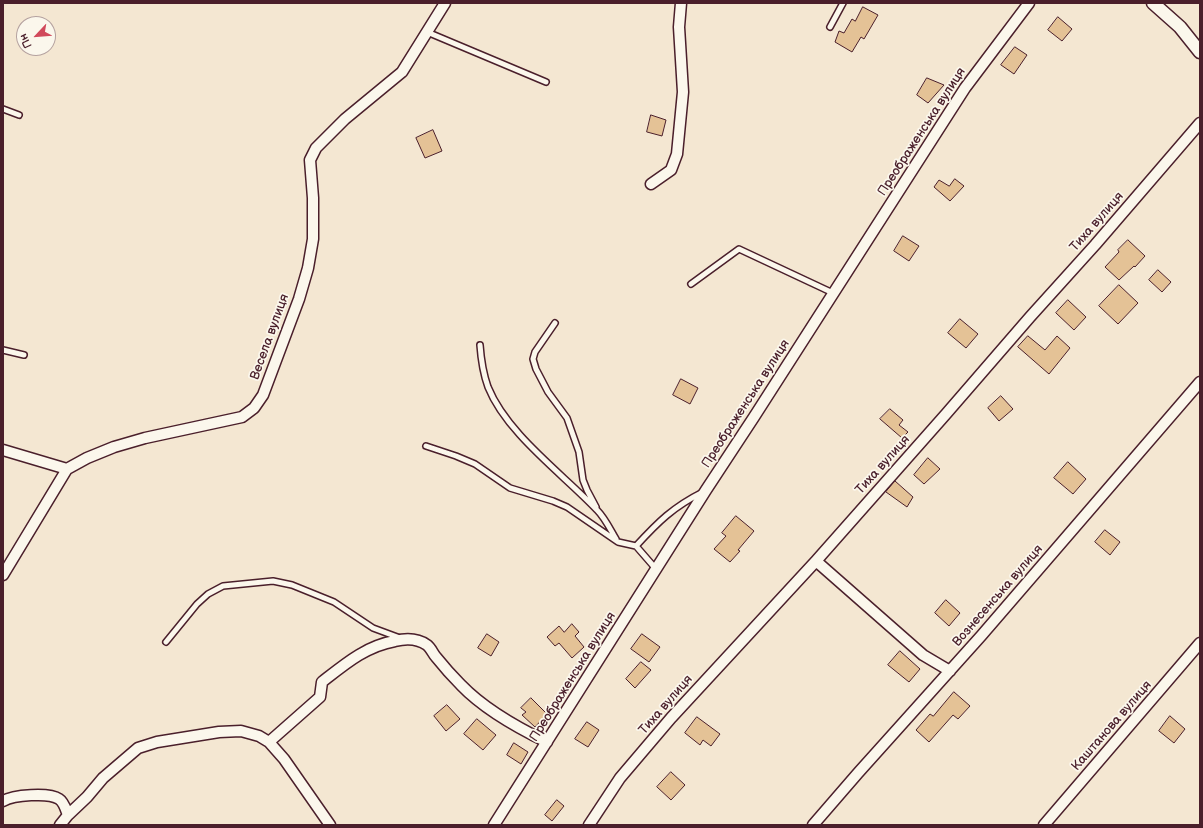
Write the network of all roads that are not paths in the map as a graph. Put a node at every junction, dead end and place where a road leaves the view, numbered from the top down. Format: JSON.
{"nodes":[{"id":1,"x":445,"y":3,"type":"edge"},
{"id":2,"x":681,"y":3,"type":"edge"},
{"id":3,"x":843,"y":3,"type":"edge"},
{"id":4,"x":1030,"y":3,"type":"edge"},
{"id":5,"x":1153,"y":3,"type":"edge"},
{"id":6,"x":830,"y":27,"type":"dead end"},
{"id":7,"x":427,"y":32,"type":"junction"},
{"id":8,"x":1200,"y":52,"type":"edge"},
{"id":9,"x":546,"y":82,"type":"dead end"},
{"id":10,"x":3,"y":109,"type":"edge"},
{"id":11,"x":19,"y":115,"type":"dead end"},
{"id":12,"x":1200,"y":123,"type":"edge"},
{"id":13,"x":651,"y":184,"type":"dead end"},
{"id":14,"x":691,"y":284,"type":"dead end"},
{"id":15,"x":833,"y":293,"type":"junction"},
{"id":16,"x":554,"y":323,"type":"dead end"},
{"id":17,"x":480,"y":345,"type":"dead end"},
{"id":18,"x":3,"y":350,"type":"edge"},
{"id":19,"x":24,"y":355,"type":"dead end"},
{"id":20,"x":1200,"y":382,"type":"edge"},
{"id":21,"x":426,"y":446,"type":"dead end"},
{"id":22,"x":3,"y":450,"type":"edge"},
{"id":23,"x":67,"y":469,"type":"junction"},
{"id":24,"x":706,"y":490,"type":"junction"},
{"id":25,"x":599,"y":512,"type":"junction"},
{"id":26,"x":618,"y":542,"type":"junction"},
{"id":27,"x":636,"y":546,"type":"junction"},
{"id":28,"x":816,"y":561,"type":"junction"},
{"id":29,"x":656,"y":569,"type":"junction"},
{"id":30,"x":3,"y":575,"type":"edge"},
{"id":31,"x":403,"y":639,"type":"junction"},
{"id":32,"x":166,"y":642,"type":"dead end"},
{"id":33,"x":1200,"y":643,"type":"edge"},
{"id":34,"x":950,"y":671,"type":"junction"},
{"id":35,"x":269,"y":742,"type":"junction"},
{"id":36,"x":547,"y":742,"type":"junction"},
{"id":37,"x":3,"y":801,"type":"edge"},
{"id":38,"x":68,"y":815,"type":"junction"},
{"id":39,"x":60,"y":825,"type":"edge"},
{"id":40,"x":330,"y":825,"type":"edge"},
{"id":41,"x":494,"y":825,"type":"edge"},
{"id":42,"x":589,"y":825,"type":"edge"},
{"id":43,"x":813,"y":825,"type":"edge"},
{"id":44,"x":1044,"y":825,"type":"edge"}],
"edges":[{"from":1,"to":7,"type":"street","name":"Весела вулиця"},
{"from":2,"to":13,"type":"street"},
{"from":3,"to":6,"type":"lane"},
{"from":4,"to":15,"type":"street","name":"Преображенська вулиця"},
{"from":5,"to":8,"type":"street"},
{"from":7,"to":9,"type":"lane"},
{"from":7,"to":23,"type":"street","name":"Весела вулиця"},
{"from":10,"to":11,"type":"lane"},
{"from":12,"to":28,"type":"street","name":"Тиха вулиця"},
{"from":14,"to":15,"type":"lane"},
{"from":15,"to":24,"type":"street","name":"Преображенська вулиця"},
{"from":16,"to":25,"type":"lane"},
{"from":17,"to":25,"type":"lane"},
{"from":18,"to":19,"type":"lane"},
{"from":20,"to":34,"type":"street","name":"Вознесенська вулиця"},
{"from":21,"to":26,"type":"lane"},
{"from":22,"to":23,"type":"street"},
{"from":23,"to":30,"type":"street"},
{"from":24,"to":27,"type":"lane"},
{"from":24,"to":29,"type":"street","name":"Преображенська вулиця"},
{"from":25,"to":26,"type":"lane"},
{"from":26,"to":27,"type":"lane"},
{"from":27,"to":29,"type":"lane"},
{"from":28,"to":34,"type":"street"},
{"from":28,"to":42,"type":"street","name":"Тиха вулиця"},
{"from":29,"to":36,"type":"street","name":"Преображенська вулиця"},
{"from":31,"to":32,"type":"lane"},
{"from":31,"to":35,"type":"street"},
{"from":31,"to":36,"type":"street"},
{"from":33,"to":44,"type":"street","name":"Каштанова вулиця"},
{"from":34,"to":43,"type":"street","name":"Вознесенська вулиця"},
{"from":35,"to":38,"type":"street"},
{"from":35,"to":40,"type":"street"},
{"from":36,"to":41,"type":"street","name":"Преображенська вулиця"},
{"from":37,"to":38,"type":"street"},
{"from":38,"to":39,"type":"street"}]}
